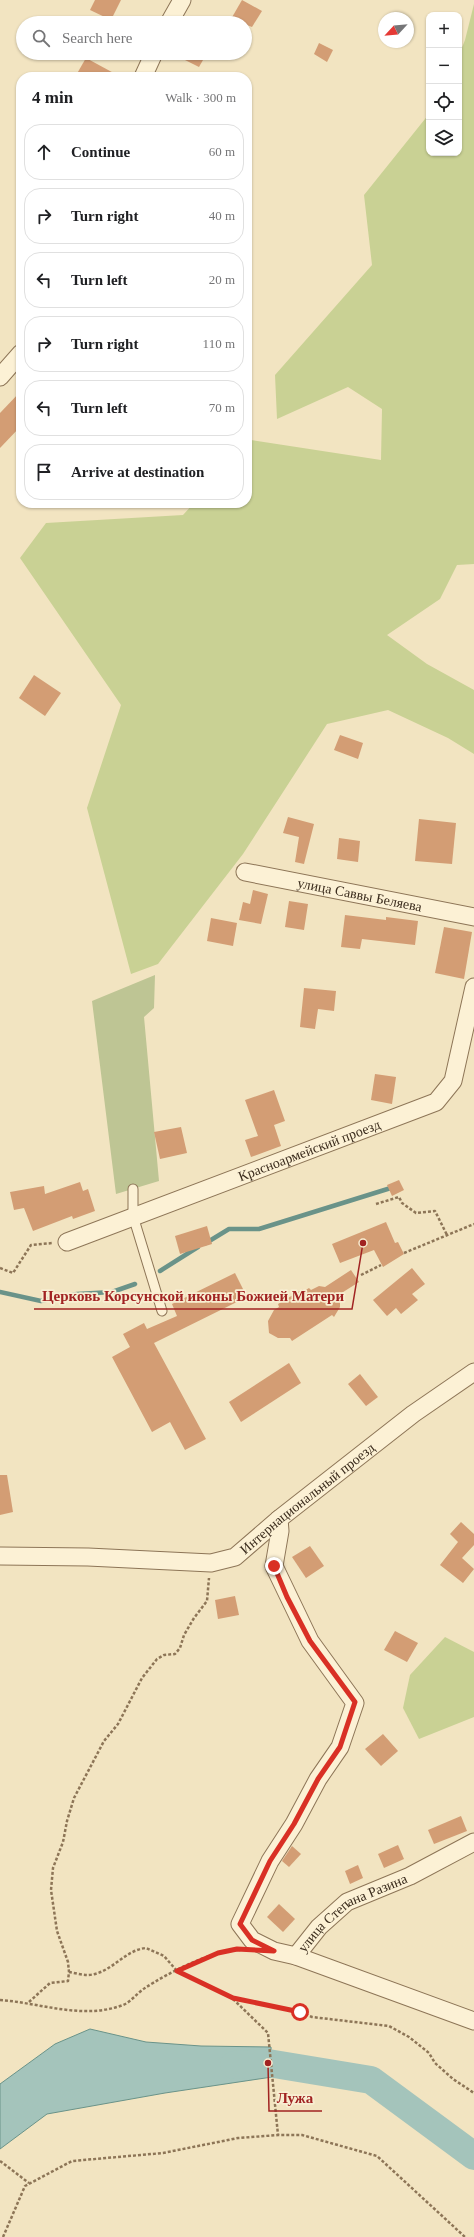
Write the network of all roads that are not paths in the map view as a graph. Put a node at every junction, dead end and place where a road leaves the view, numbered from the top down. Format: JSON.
{"nodes":[{"id":1,"x":182,"y":0,"type":"edge"},
{"id":2,"x":173,"y":16,"type":"edge"},
{"id":3,"x":151,"y":60,"type":"edge"},
{"id":4,"x":145,"y":72,"type":"edge"},
{"id":5,"x":16,"y":359,"type":"edge"},
{"id":6,"x":0,"y":377,"type":"edge"},
{"id":7,"x":245,"y":872,"type":"dead end"},
{"id":8,"x":474,"y":917,"type":"edge"},
{"id":9,"x":474,"y":987,"type":"edge"},
{"id":10,"x":133,"y":1189,"type":"dead end"},
{"id":11,"x":134,"y":1216,"type":"junction"},
{"id":12,"x":67,"y":1242,"type":"road end"},
{"id":13,"x":162,"y":1312,"type":"dead end"},
{"id":14,"x":474,"y":1372,"type":"edge"},
{"id":15,"x":279,"y":1519,"type":"junction"},
{"id":16,"x":0,"y":1556,"type":"edge"},
{"id":17,"x":474,"y":1842,"type":"edge"},
{"id":18,"x":296,"y":1956,"type":"junction"},
{"id":19,"x":474,"y":2021,"type":"edge"}],
"edges":[{"from":1,"to":2,"type":"street"},
{"from":3,"to":4,"type":"street"},
{"from":5,"to":6,"type":"street"},
{"from":7,"to":8,"type":"street","name":"улица Саввы Беляева"},
{"from":9,"to":11,"type":"street","name":"Красноармейский проезд"},
{"from":10,"to":11,"type":"lane"},
{"from":11,"to":12,"type":"street","name":"Красноармейский проезд"},
{"from":11,"to":13,"type":"lane"},
{"from":14,"to":15,"type":"street","name":"Интернациональный проезд"},
{"from":15,"to":16,"type":"street","name":"Интернациональный проезд"},
{"from":15,"to":18,"type":"street"},
{"from":17,"to":18,"type":"street","name":"улица Степана Разина"},
{"from":18,"to":19,"type":"street","name":"улица Степана Разина"}]}
